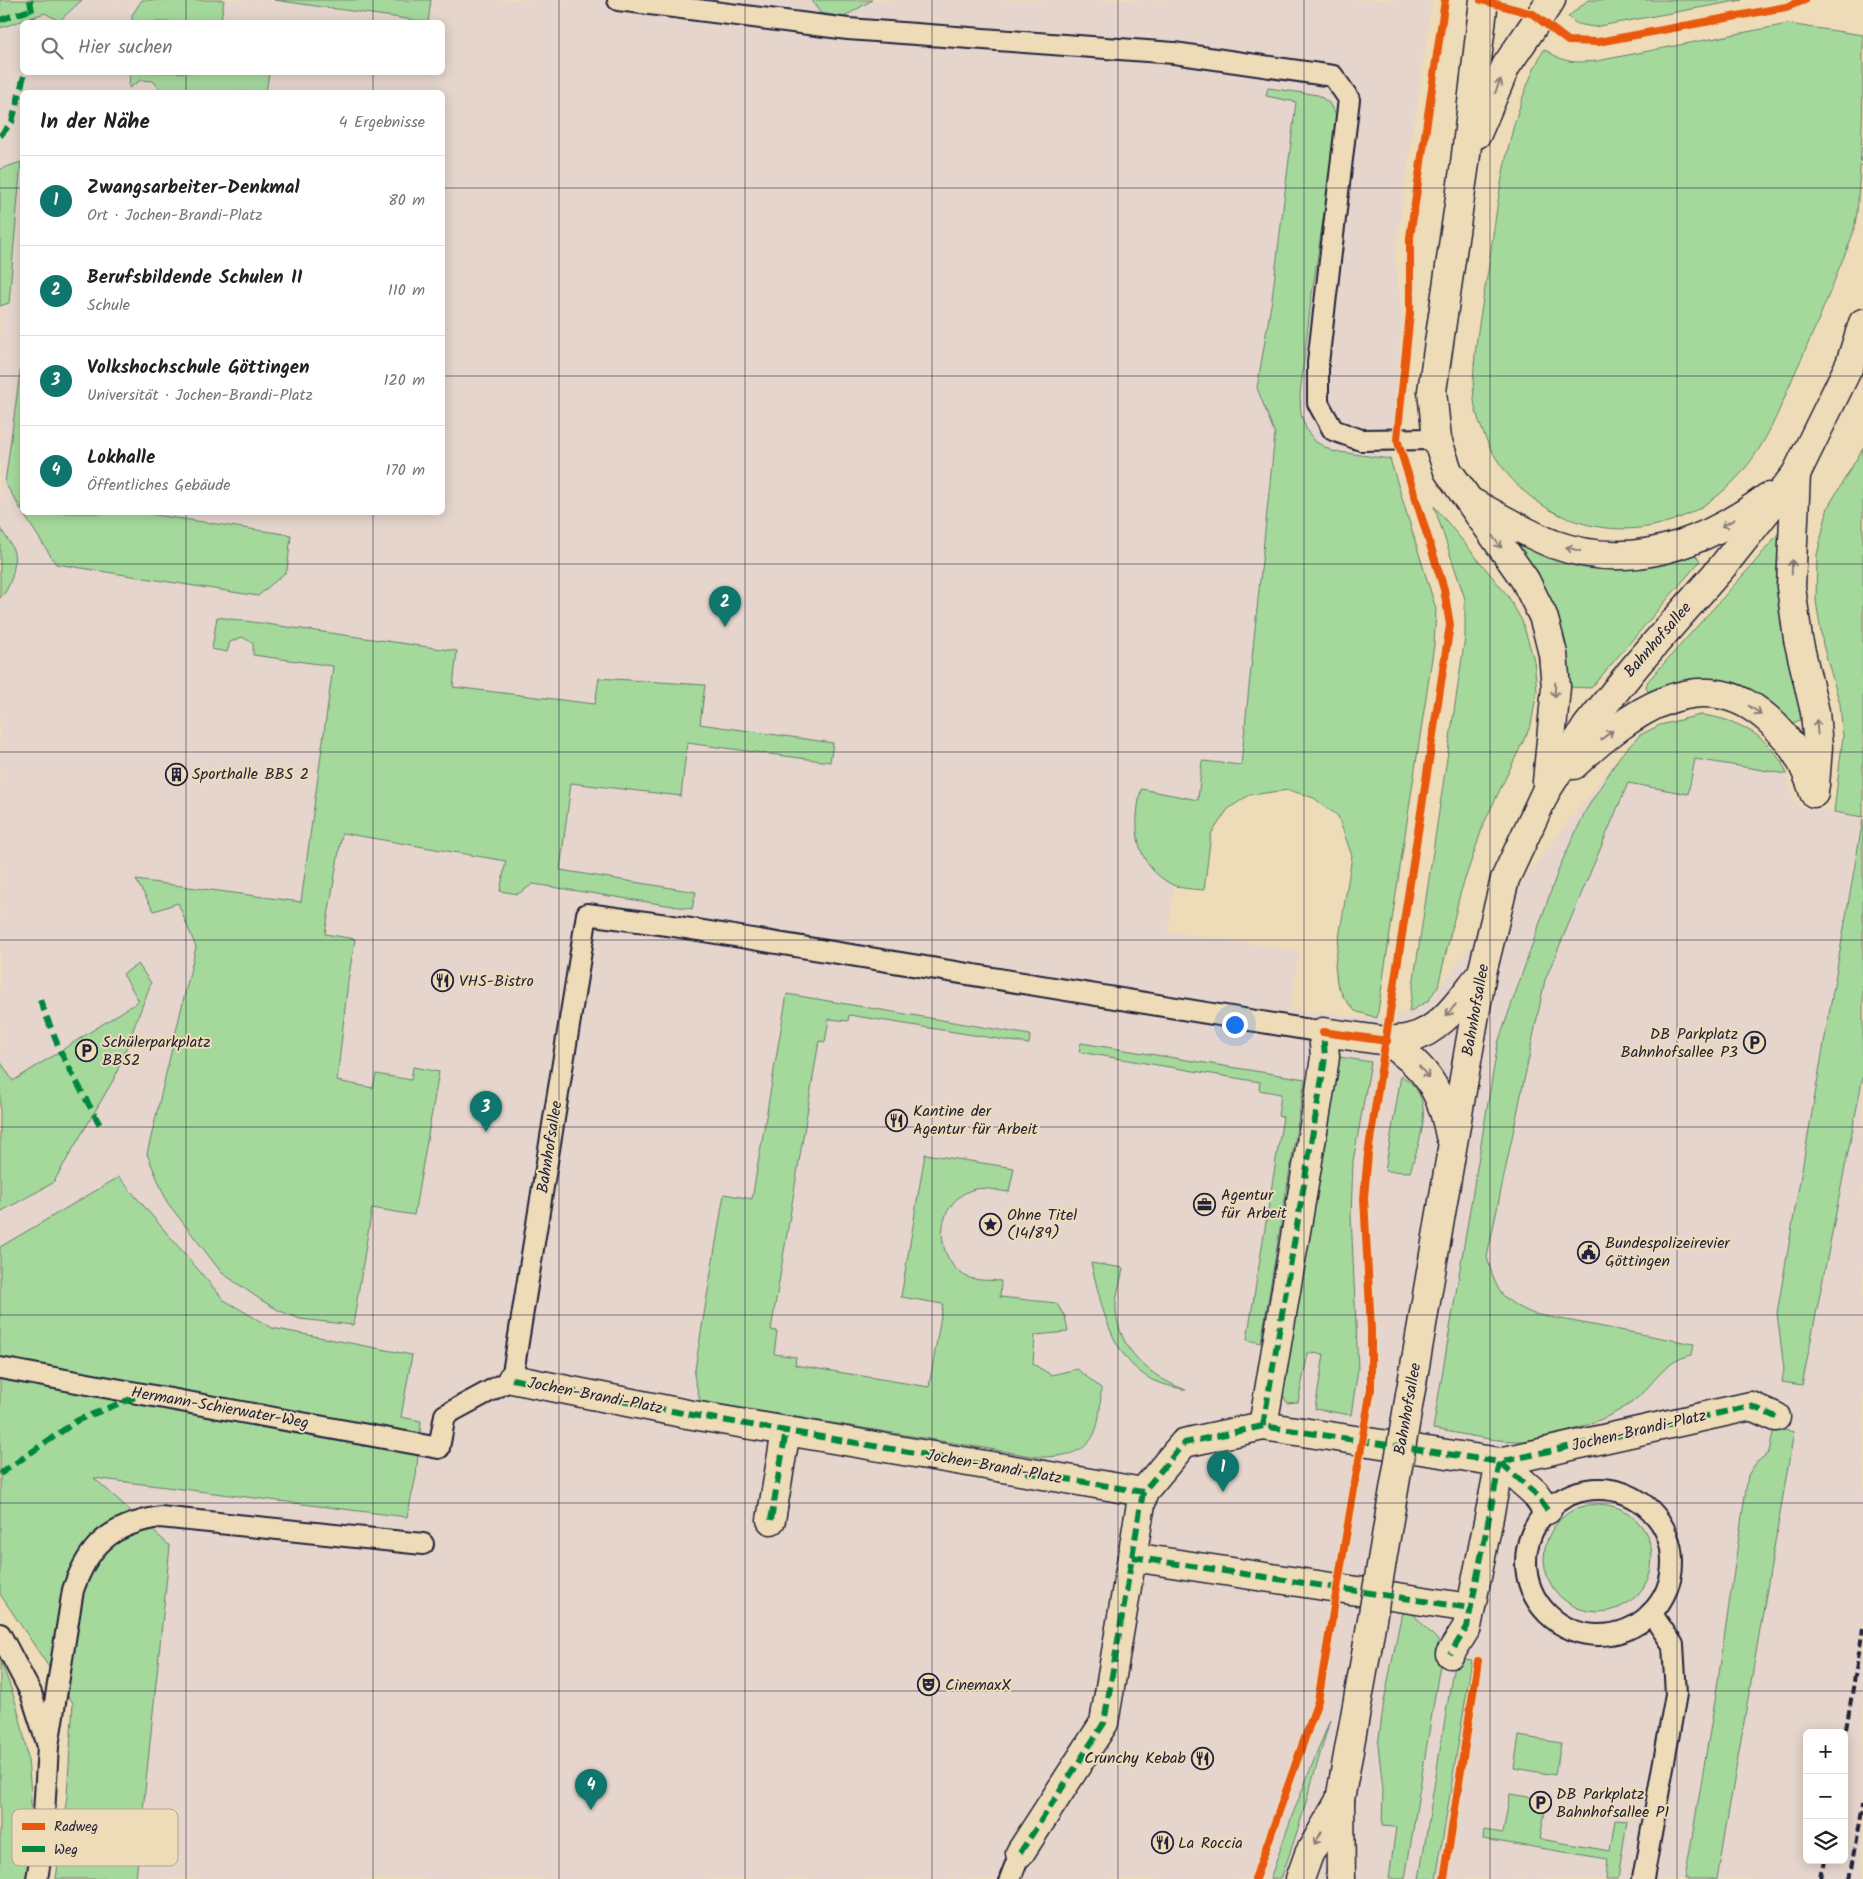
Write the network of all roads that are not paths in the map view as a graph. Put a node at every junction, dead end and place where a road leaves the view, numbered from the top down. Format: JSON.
{"nodes":[{"id":1,"x":618,"y":0,"type":"edge"},
{"id":2,"x":1484,"y":0,"type":"edge"},
{"id":3,"x":1551,"y":0,"type":"edge"},
{"id":4,"x":1465,"y":163,"type":"junction"},
{"id":5,"x":1863,"y":323,"type":"edge"},
{"id":6,"x":1437,"y":439,"type":"junction"},
{"id":7,"x":1796,"y":474,"type":"junction"},
{"id":8,"x":1470,"y":502,"type":"junction"},
{"id":9,"x":1546,"y":791,"type":"junction"},
{"id":10,"x":1482,"y":973,"type":"junction"},
{"id":11,"x":1323,"y":1032,"type":"junction"},
{"id":12,"x":1387,"y":1041,"type":"junction"},
{"id":13,"x":1452,"y":1148,"type":"junction"},
{"id":14,"x":0,"y":1368,"type":"edge"},
{"id":15,"x":512,"y":1379,"type":"junction"},
{"id":16,"x":1776,"y":1417,"type":"dead end"},
{"id":17,"x":1263,"y":1426,"type":"junction"},
{"id":18,"x":786,"y":1431,"type":"junction"},
{"id":19,"x":439,"y":1448,"type":"joint"},
{"id":20,"x":1500,"y":1462,"type":"junction"},
{"id":21,"x":1143,"y":1492,"type":"junction"},
{"id":22,"x":1546,"y":1510,"type":"junction"},
{"id":23,"x":771,"y":1520,"type":"dead end"},
{"id":24,"x":422,"y":1544,"type":"dead end"},
{"id":25,"x":1132,"y":1557,"type":"junction"},
{"id":26,"x":1470,"y":1608,"type":"junction"},
{"id":27,"x":1651,"y":1613,"type":"junction"},
{"id":28,"x":0,"y":1634,"type":"edge"},
{"id":29,"x":1450,"y":1654,"type":"dead end"},
{"id":30,"x":48,"y":1746,"type":"junction"},
{"id":31,"x":1340,"y":1800,"type":"junction"},
{"id":32,"x":44,"y":1809,"type":"edge"},
{"id":33,"x":1020,"y":1852,"type":"joint"},
{"id":34,"x":39,"y":1866,"type":"edge"},
{"id":35,"x":37,"y":1879,"type":"edge"},
{"id":36,"x":1010,"y":1879,"type":"edge"},
{"id":37,"x":1300,"y":1879,"type":"edge"},
{"id":38,"x":1342,"y":1879,"type":"edge"},
{"id":39,"x":1643,"y":1879,"type":"edge"}],
"edges":[{"from":1,"to":6,"type":"lane"},
{"from":2,"to":4,"type":"main road"},
{"from":4,"to":3,"type":"main road","one_way":true},
{"from":4,"to":6,"type":"main road"},
{"from":5,"to":7,"type":"main road","name":"Bahnhofsallee"},
{"from":6,"to":8,"type":"main road"},
{"from":7,"to":8,"type":"main road","one_way":true},
{"from":7,"to":9,"type":"main road","name":"Bahnhofsallee"},
{"from":9,"to":7,"type":"main road","one_way":true},
{"from":8,"to":9,"type":"main road","one_way":true},
{"from":9,"to":10,"type":"main road","name":"Bahnhofsallee"},
{"from":10,"to":12,"type":"main road","one_way":true},
{"from":10,"to":13,"type":"main road","name":"Bahnhofsallee"},
{"from":11,"to":12,"type":"main road"},
{"from":11,"to":15,"type":"lane","name":"Bahnhofsallee"},
{"from":11,"to":17,"type":"main road"},
{"from":12,"to":13,"type":"main road","one_way":true},
{"from":13,"to":31,"type":"main road","name":"Bahnhofsallee","bridge":true},
{"from":14,"to":19,"type":"lane","name":"Hermann-Schierwater-Weg"},
{"from":15,"to":18,"type":"main road","name":"Jochen-Brandi-Platz"},
{"from":15,"to":19,"type":"lane","name":"Jochen-Brandi-Platz"},
{"from":16,"to":20,"type":"main road","name":"Jochen-Brandi-Platz"},
{"from":17,"to":20,"type":"main road","name":"Jochen-Brandi-Platz"},
{"from":17,"to":21,"type":"main road","name":"Jochen-Brandi-Platz"},
{"from":18,"to":21,"type":"main road","name":"Jochen-Brandi-Platz"},
{"from":18,"to":23,"type":"main road"},
{"from":20,"to":22,"type":"main road"},
{"from":20,"to":26,"type":"main road"},
{"from":21,"to":25,"type":"main road"},
{"from":22,"to":27,"type":"lane"},
{"from":22,"to":27,"type":"lane"},
{"from":24,"to":30,"type":"lane"},
{"from":25,"to":26,"type":"main road"},
{"from":25,"to":33,"type":"main road"},
{"from":26,"to":29,"type":"main road"},
{"from":27,"to":39,"type":"lane"},
{"from":28,"to":30,"type":"lane"},
{"from":30,"to":32,"type":"lane"},
{"from":31,"to":37,"type":"main road","name":"Bahnhofsallee","one_way":true},
{"from":31,"to":38,"type":"main road","name":"Bahnhofsallee"},
{"from":33,"to":36,"type":"lane"},
{"from":34,"to":35,"type":"lane"}]}
